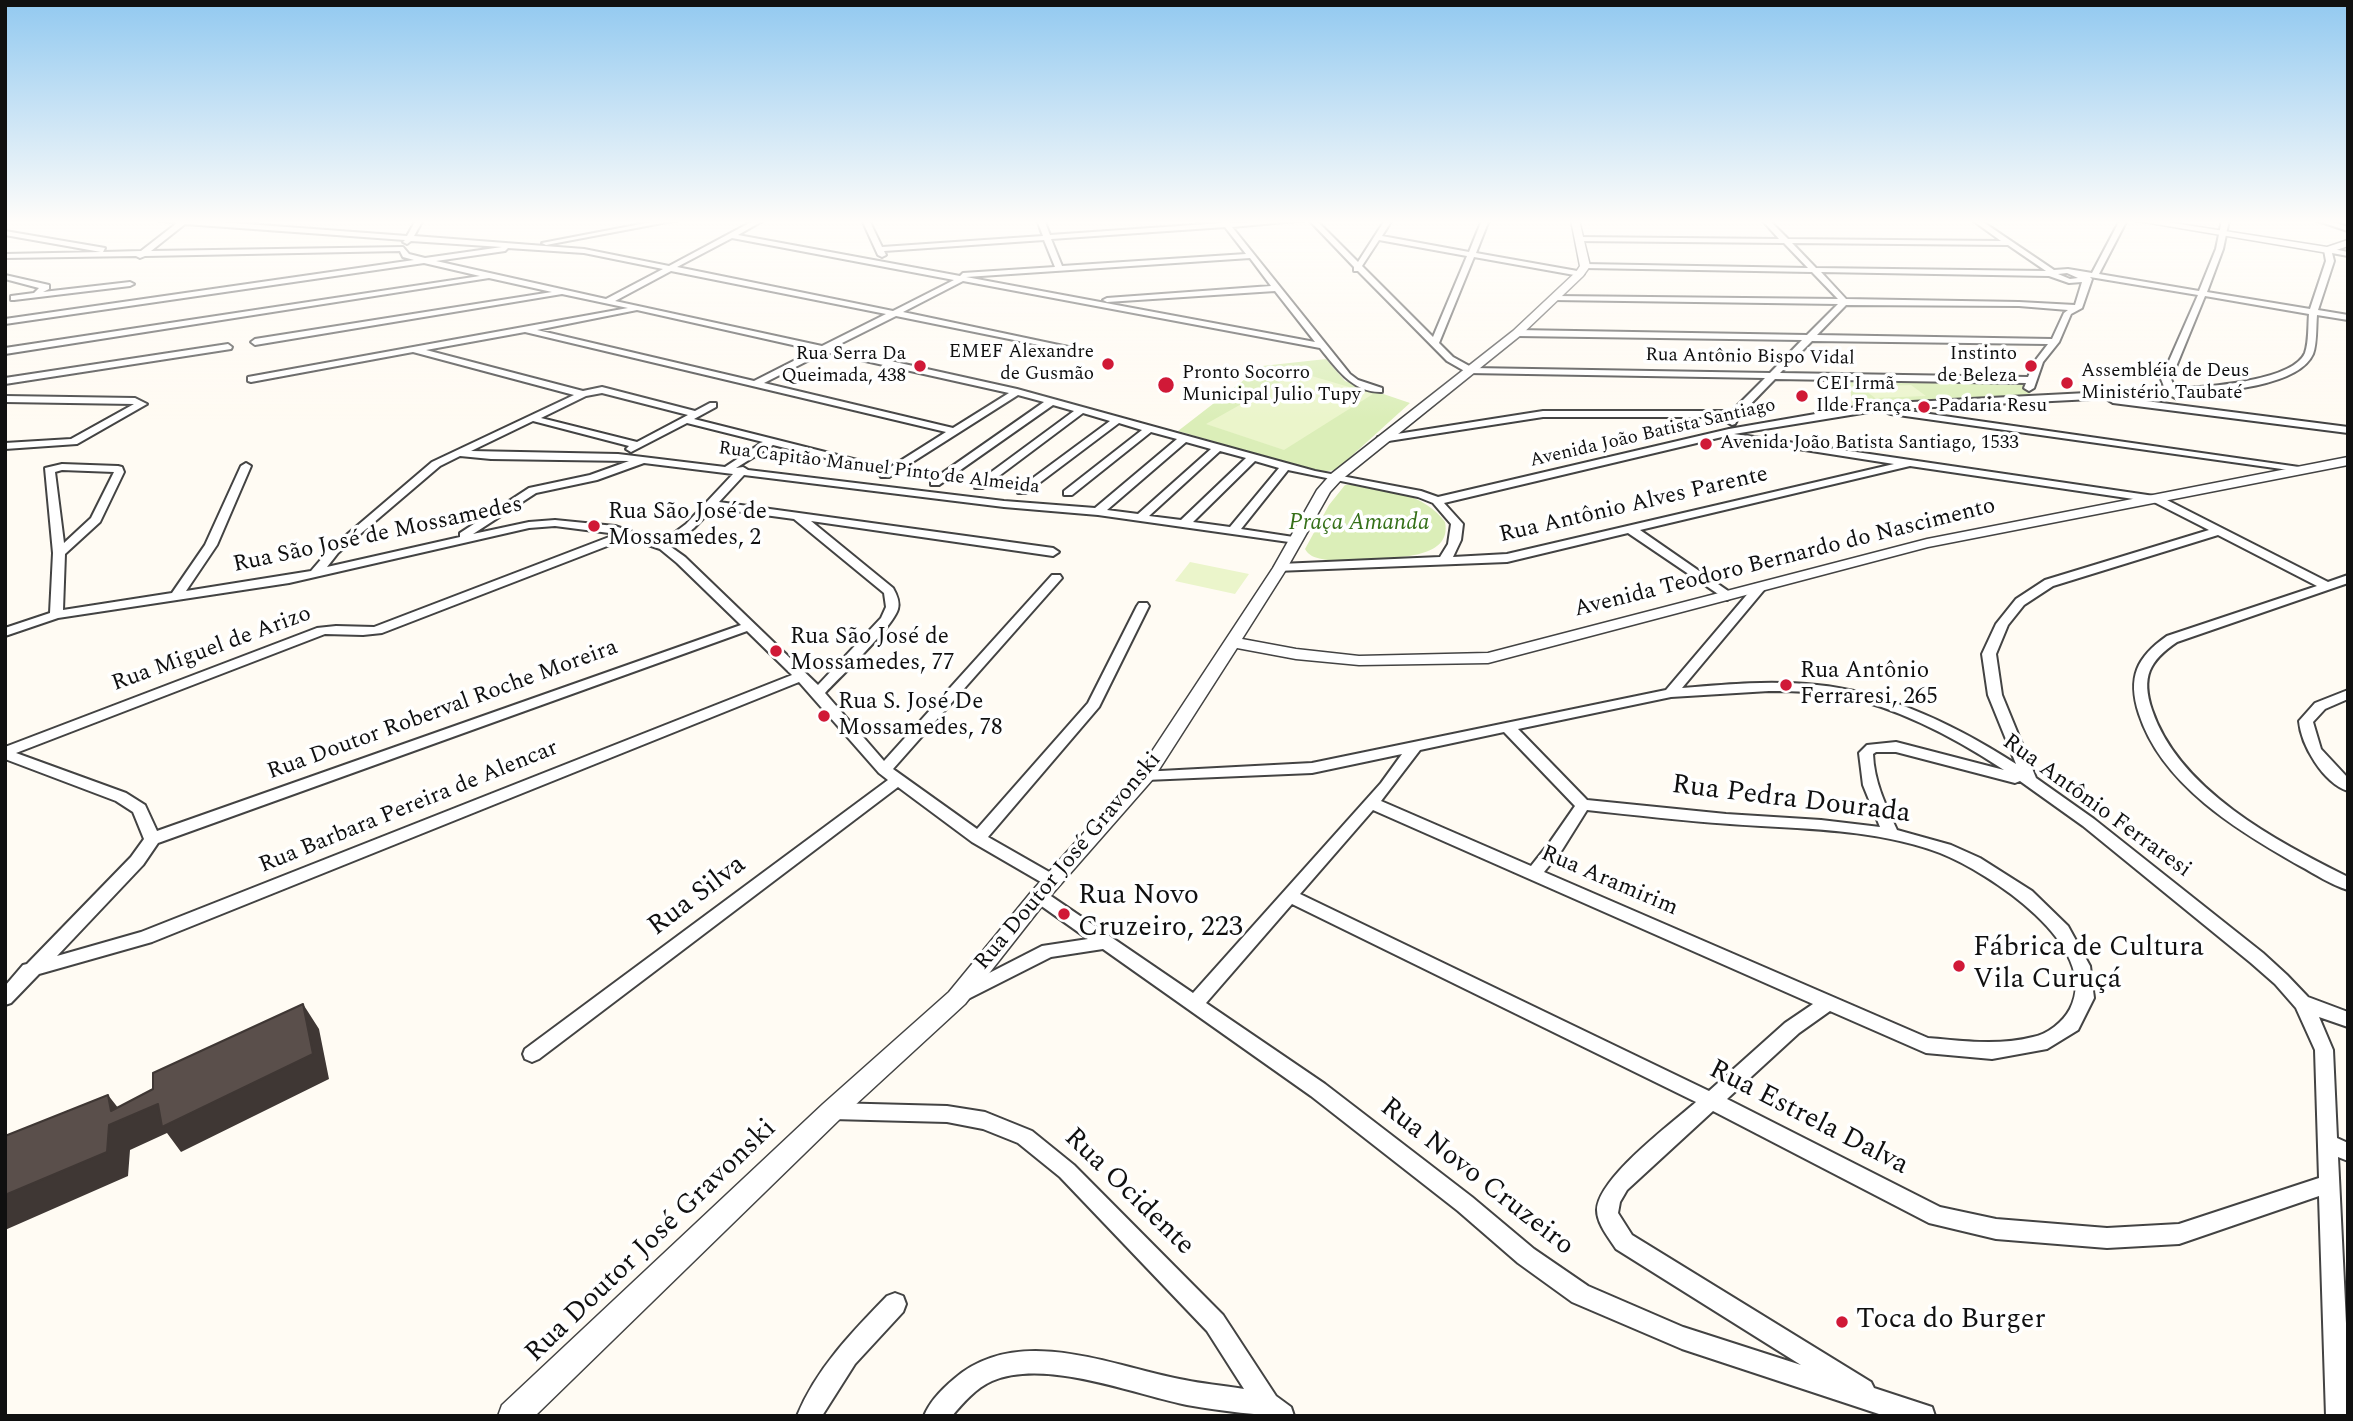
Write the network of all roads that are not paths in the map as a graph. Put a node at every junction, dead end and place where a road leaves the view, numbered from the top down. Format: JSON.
{"nodes":[{"id":1,"x":45,"y":286,"type":"edge"},
{"id":2,"x":110,"y":286,"type":"edge"},
{"id":3,"x":257,"y":286,"type":"edge"},
{"id":4,"x":428,"y":286,"type":"edge"},
{"id":5,"x":542,"y":286,"type":"edge"},
{"id":6,"x":637,"y":286,"type":"edge"},
{"id":7,"x":769,"y":286,"type":"edge"},
{"id":8,"x":946,"y":286,"type":"edge"},
{"id":9,"x":1001,"y":286,"type":"edge"},
{"id":10,"x":1375,"y":286,"type":"edge"},
{"id":11,"x":1459,"y":286,"type":"edge"},
{"id":12,"x":1567,"y":286,"type":"edge"},
{"id":13,"x":1830,"y":286,"type":"edge"},
{"id":14,"x":2085,"y":286,"type":"edge"},
{"id":15,"x":2170,"y":286,"type":"edge"},
{"id":16,"x":2204,"y":286,"type":"edge"},
{"id":17,"x":2322,"y":286,"type":"edge"},
{"id":18,"x":2063,"y":287,"type":"edge"},
{"id":19,"x":1277,"y":288,"type":"joint"},
{"id":20,"x":568,"y":292,"type":"junction"},
{"id":21,"x":2202,"y":292,"type":"junction"},
{"id":22,"x":10,"y":298,"type":"edge"},
{"id":23,"x":1556,"y":298,"type":"junction"},
{"id":24,"x":608,"y":301,"type":"junction"},
{"id":25,"x":1088,"y":302,"type":"junction"},
{"id":26,"x":1843,"y":302,"type":"junction"},
{"id":27,"x":2059,"y":305,"type":"junction"},
{"id":28,"x":2078,"y":308,"type":"junction"},
{"id":29,"x":642,"y":309,"type":"junction"},
{"id":30,"x":895,"y":312,"type":"junction"},
{"id":31,"x":2313,"y":312,"type":"junction"},
{"id":32,"x":2068,"y":313,"type":"junction"},
{"id":33,"x":2348,"y":318,"type":"edge"},
{"id":34,"x":5,"y":322,"type":"edge"},
{"id":35,"x":523,"y":329,"type":"junction"},
{"id":36,"x":1517,"y":333,"type":"junction"},
{"id":37,"x":1811,"y":338,"type":"junction"},
{"id":38,"x":255,"y":342,"type":"dead end"},
{"id":39,"x":2055,"y":342,"type":"junction"},
{"id":40,"x":1435,"y":343,"type":"junction"},
{"id":41,"x":1323,"y":345,"type":"junction"},
{"id":42,"x":228,"y":347,"type":"dead end"},
{"id":43,"x":823,"y":348,"type":"junction"},
{"id":44,"x":410,"y":349,"type":"junction"},
{"id":45,"x":5,"y":351,"type":"edge"},
{"id":46,"x":1088,"y":352,"type":"dead end"},
{"id":47,"x":1471,"y":371,"type":"junction"},
{"id":48,"x":1774,"y":376,"type":"junction"},
{"id":49,"x":251,"y":379,"type":"dead end"},
{"id":50,"x":2030,"y":380,"type":"junction"},
{"id":51,"x":5,"y":381,"type":"edge"},
{"id":52,"x":755,"y":383,"type":"junction"},
{"id":53,"x":1378,"y":390,"type":"dead end"},
{"id":54,"x":2171,"y":391,"type":"junction"},
{"id":55,"x":1017,"y":392,"type":"junction"},
{"id":56,"x":583,"y":394,"type":"junction"},
{"id":57,"x":2079,"y":395,"type":"junction"},
{"id":58,"x":5,"y":398,"type":"edge"},
{"id":59,"x":2036,"y":398,"type":"junction"},
{"id":60,"x":29,"y":401,"type":"junction"},
{"id":61,"x":1052,"y":401,"type":"junction"},
{"id":62,"x":713,"y":405,"type":"dead end"},
{"id":63,"x":1873,"y":407,"type":"junction"},
{"id":64,"x":5,"y":409,"type":"edge"},
{"id":65,"x":1083,"y":409,"type":"junction"},
{"id":66,"x":2202,"y":411,"type":"junction"},
{"id":67,"x":697,"y":414,"type":"junction"},
{"id":68,"x":1735,"y":414,"type":"junction"},
{"id":69,"x":531,"y":418,"type":"junction"},
{"id":70,"x":1118,"y":419,"type":"junction"},
{"id":71,"x":685,"y":420,"type":"junction"},
{"id":72,"x":1150,"y":428,"type":"junction"},
{"id":73,"x":1752,"y":428,"type":"junction"},
{"id":74,"x":2348,"y":430,"type":"edge"},
{"id":75,"x":955,"y":431,"type":"junction"},
{"id":76,"x":1724,"y":433,"type":"junction"},
{"id":77,"x":1184,"y":438,"type":"junction"},
{"id":78,"x":1382,"y":439,"type":"junction"},
{"id":79,"x":772,"y":441,"type":"junction"},
{"id":80,"x":637,"y":445,"type":"junction"},
{"id":81,"x":5,"y":446,"type":"edge"},
{"id":82,"x":1792,"y":446,"type":"junction"},
{"id":83,"x":1219,"y":447,"type":"junction"},
{"id":84,"x":457,"y":453,"type":"junction"},
{"id":85,"x":618,"y":457,"type":"junction"},
{"id":86,"x":1253,"y":457,"type":"junction"},
{"id":87,"x":644,"y":460,"type":"junction"},
{"id":88,"x":2348,"y":461,"type":"edge"},
{"id":89,"x":1909,"y":463,"type":"junction"},
{"id":90,"x":246,"y":466,"type":"dead end"},
{"id":91,"x":1286,"y":466,"type":"junction"},
{"id":92,"x":729,"y":468,"type":"junction"},
{"id":93,"x":743,"y":470,"type":"junction"},
{"id":94,"x":2298,"y":470,"type":"junction"},
{"id":95,"x":890,"y":471,"type":"junction"},
{"id":96,"x":1336,"y":477,"type":"junction"},
{"id":97,"x":935,"y":483,"type":"dead end"},
{"id":98,"x":868,"y":486,"type":"junction"},
{"id":99,"x":979,"y":486,"type":"dead end"},
{"id":100,"x":1022,"y":491,"type":"dead end"},
{"id":101,"x":1068,"y":493,"type":"dead end"},
{"id":102,"x":2157,"y":499,"type":"junction"},
{"id":103,"x":1437,"y":501,"type":"junction"},
{"id":104,"x":710,"y":504,"type":"junction"},
{"id":105,"x":1098,"y":512,"type":"junction"},
{"id":106,"x":796,"y":515,"type":"junction"},
{"id":107,"x":1140,"y":518,"type":"junction"},
{"id":108,"x":1184,"y":524,"type":"junction"},
{"id":109,"x":1632,"y":530,"type":"junction"},
{"id":110,"x":1233,"y":531,"type":"junction"},
{"id":111,"x":2219,"y":531,"type":"junction"},
{"id":112,"x":631,"y":533,"type":"junction"},
{"id":113,"x":459,"y":539,"type":"junction"},
{"id":114,"x":1296,"y":540,"type":"junction"},
{"id":115,"x":664,"y":547,"type":"junction"},
{"id":116,"x":1053,"y":552,"type":"dead end"},
{"id":117,"x":60,"y":553,"type":"junction"},
{"id":118,"x":1443,"y":562,"type":"junction"},
{"id":119,"x":1280,"y":568,"type":"junction"},
{"id":120,"x":315,"y":573,"type":"junction"},
{"id":121,"x":1056,"y":578,"type":"dead end"},
{"id":122,"x":2348,"y":579,"type":"edge"},
{"id":123,"x":2327,"y":586,"type":"junction"},
{"id":124,"x":1760,"y":587,"type":"junction"},
{"id":125,"x":177,"y":595,"type":"junction"},
{"id":126,"x":1727,"y":596,"type":"junction"},
{"id":127,"x":1143,"y":606,"type":"dead end"},
{"id":128,"x":56,"y":615,"type":"junction"},
{"id":129,"x":750,"y":626,"type":"junction"},
{"id":130,"x":5,"y":632,"type":"edge"},
{"id":131,"x":1233,"y":642,"type":"junction"},
{"id":132,"x":801,"y":676,"type":"junction"},
{"id":133,"x":818,"y":693,"type":"junction"},
{"id":134,"x":1671,"y":693,"type":"junction"},
{"id":135,"x":2348,"y":694,"type":"edge"},
{"id":136,"x":1508,"y":728,"type":"junction"},
{"id":137,"x":1415,"y":747,"type":"junction"},
{"id":138,"x":5,"y":753,"type":"edge"},
{"id":139,"x":1146,"y":775,"type":"junction"},
{"id":140,"x":890,"y":776,"type":"junction"},
{"id":141,"x":2030,"y":782,"type":"junction"},
{"id":142,"x":2348,"y":786,"type":"edge"},
{"id":143,"x":1371,"y":803,"type":"junction"},
{"id":144,"x":1583,"y":804,"type":"junction"},
{"id":145,"x":1891,"y":834,"type":"junction"},
{"id":146,"x":978,"y":838,"type":"junction"},
{"id":147,"x":152,"y":839,"type":"junction"},
{"id":148,"x":1533,"y":874,"type":"junction"},
{"id":149,"x":2348,"y":884,"type":"edge"},
{"id":150,"x":1046,"y":889,"type":"junction"},
{"id":151,"x":1290,"y":896,"type":"junction"},
{"id":152,"x":1103,"y":943,"type":"junction"},
{"id":153,"x":30,"y":970,"type":"junction"},
{"id":154,"x":5,"y":998,"type":"edge"},
{"id":155,"x":957,"y":998,"type":"junction"},
{"id":156,"x":2301,"y":1002,"type":"junction"},
{"id":157,"x":1828,"y":1003,"type":"junction"},
{"id":158,"x":1193,"y":1004,"type":"junction"},
{"id":159,"x":2348,"y":1020,"type":"edge"},
{"id":160,"x":532,"y":1054,"type":"dead end"},
{"id":161,"x":1712,"y":1101,"type":"junction"},
{"id":162,"x":832,"y":1111,"type":"junction"},
{"id":163,"x":2338,"y":1148,"type":"edge"},
{"id":164,"x":2330,"y":1182,"type":"junction"},
{"id":165,"x":895,"y":1304,"type":"dead end"},
{"id":166,"x":1881,"y":1402,"type":"junction"},
{"id":167,"x":1275,"y":1410,"type":"edge"},
{"id":168,"x":513,"y":1416,"type":"edge"},
{"id":169,"x":809,"y":1416,"type":"edge"},
{"id":170,"x":936,"y":1416,"type":"edge"},
{"id":171,"x":1923,"y":1416,"type":"edge"},
{"id":172,"x":2338,"y":1416,"type":"edge"}],
"edges":[{"from":1,"to":22,"type":"street"},
{"from":2,"to":22,"type":"street"},
{"from":3,"to":34,"type":"street"},
{"from":4,"to":45,"type":"street"},
{"from":5,"to":20,"type":"street"},
{"from":6,"to":24,"type":"street"},
{"from":7,"to":30,"type":"street"},
{"from":8,"to":30,"type":"street"},
{"from":9,"to":25,"type":"street"},
{"from":10,"to":40,"type":"street"},
{"from":11,"to":40,"type":"street"},
{"from":12,"to":23,"type":"street","name":"Rua Doutor José Gravonski"},
{"from":13,"to":26,"type":"street"},
{"from":14,"to":28,"type":"street"},
{"from":15,"to":21,"type":"street"},
{"from":16,"to":21,"type":"street"},
{"from":17,"to":31,"type":"street","name":"Avenida João Batista Santiago"},
{"from":18,"to":27,"type":"street"},
{"from":19,"to":25,"type":"street"},
{"from":19,"to":41,"type":"street"},
{"from":20,"to":24,"type":"street"},
{"from":20,"to":38,"type":"street"},
{"from":21,"to":31,"type":"street"},
{"from":21,"to":54,"type":"street"},
{"from":23,"to":26,"type":"street"},
{"from":23,"to":36,"type":"street","name":"Rua Doutor José Gravonski"},
{"from":24,"to":29,"type":"street"},
{"from":25,"to":41,"type":"street"},
{"from":26,"to":27,"type":"street"},
{"from":26,"to":37,"type":"street"},
{"from":27,"to":28,"type":"street"},
{"from":27,"to":32,"type":"street"},
{"from":28,"to":32,"type":"street"},
{"from":29,"to":35,"type":"street"},
{"from":29,"to":43,"type":"street"},
{"from":30,"to":43,"type":"street"},
{"from":30,"to":46,"type":"street"},
{"from":31,"to":33,"type":"street"},
{"from":31,"to":54,"type":"street","name":"Avenida João Batista Santiago"},
{"from":32,"to":39,"type":"street"},
{"from":35,"to":44,"type":"street"},
{"from":35,"to":52,"type":"street"},
{"from":36,"to":37,"type":"street"},
{"from":36,"to":47,"type":"street","name":"Rua Doutor José Gravonski"},
{"from":37,"to":39,"type":"street"},
{"from":37,"to":48,"type":"street"},
{"from":39,"to":50,"type":"street"},
{"from":40,"to":47,"type":"street"},
{"from":41,"to":53,"type":"street"},
{"from":42,"to":51,"type":"street"},
{"from":43,"to":52,"type":"street"},
{"from":43,"to":55,"type":"street"},
{"from":44,"to":49,"type":"street"},
{"from":44,"to":56,"type":"street"},
{"from":47,"to":48,"type":"street","name":"Rua Antônio Bispo Vidal"},
{"from":47,"to":78,"type":"street","name":"Rua Doutor José Gravonski"},
{"from":48,"to":50,"type":"street","name":"Rua Antônio Bispo Vidal"},
{"from":48,"to":68,"type":"street"},
{"from":50,"to":59,"type":"street"},
{"from":52,"to":75,"type":"street"},
{"from":54,"to":57,"type":"street","name":"Avenida João Batista Santiago"},
{"from":54,"to":66,"type":"street"},
{"from":55,"to":61,"type":"street"},
{"from":55,"to":75,"type":"street"},
{"from":56,"to":67,"type":"street"},
{"from":56,"to":69,"type":"street"},
{"from":57,"to":59,"type":"street","name":"Avenida João Batista Santiago"},
{"from":57,"to":66,"type":"street"},
{"from":58,"to":60,"type":"street"},
{"from":59,"to":63,"type":"street","name":"Avenida João Batista Santiago"},
{"from":60,"to":64,"type":"street"},
{"from":60,"to":81,"type":"street"},
{"from":61,"to":65,"type":"street"},
{"from":61,"to":97,"type":"street"},
{"from":62,"to":67,"type":"street"},
{"from":63,"to":73,"type":"street","name":"Avenida João Batista Santiago"},
{"from":63,"to":94,"type":"street"},
{"from":65,"to":70,"type":"street"},
{"from":65,"to":99,"type":"street"},
{"from":66,"to":74,"type":"street"},
{"from":67,"to":71,"type":"street"},
{"from":68,"to":76,"type":"street"},
{"from":68,"to":78,"type":"street"},
{"from":69,"to":80,"type":"street"},
{"from":69,"to":84,"type":"street"},
{"from":70,"to":72,"type":"street"},
{"from":70,"to":100,"type":"street"},
{"from":71,"to":79,"type":"street"},
{"from":71,"to":80,"type":"street"},
{"from":72,"to":77,"type":"street"},
{"from":72,"to":101,"type":"street"},
{"from":73,"to":76,"type":"street","name":"Avenida João Batista Santiago"},
{"from":73,"to":82,"type":"street"},
{"from":75,"to":95,"type":"street"},
{"from":76,"to":82,"type":"street"},
{"from":76,"to":103,"type":"street","name":"Avenida João Batista Santiago"},
{"from":77,"to":83,"type":"street"},
{"from":77,"to":105,"type":"street"},
{"from":78,"to":96,"type":"street","name":"Rua Doutor José Gravonski"},
{"from":79,"to":92,"type":"street"},
{"from":79,"to":95,"type":"street"},
{"from":80,"to":85,"type":"street"},
{"from":82,"to":89,"type":"street"},
{"from":83,"to":86,"type":"street"},
{"from":83,"to":107,"type":"street"},
{"from":84,"to":85,"type":"street","name":"Rua Capitão Manuel Pinto de Almeida"},
{"from":84,"to":120,"type":"street"},
{"from":85,"to":87,"type":"street","name":"Rua Capitão Manuel Pinto de Almeida"},
{"from":86,"to":91,"type":"street"},
{"from":86,"to":108,"type":"street"},
{"from":87,"to":92,"type":"street","name":"Rua Capitão Manuel Pinto de Almeida"},
{"from":87,"to":113,"type":"street"},
{"from":88,"to":94,"type":"street","name":"Avenida Teodoro Bernardo do Nascimento"},
{"from":89,"to":102,"type":"street"},
{"from":89,"to":109,"type":"street","name":"Rua Antônio Alves Parente"},
{"from":90,"to":125,"type":"street"},
{"from":91,"to":96,"type":"street"},
{"from":91,"to":110,"type":"street"},
{"from":92,"to":93,"type":"street","name":"Rua Capitão Manuel Pinto de Almeida"},
{"from":93,"to":98,"type":"street","name":"Rua Capitão Manuel Pinto de Almeida"},
{"from":93,"to":104,"type":"street"},
{"from":94,"to":102,"type":"street","name":"Avenida Teodoro Bernardo do Nascimento"},
{"from":95,"to":98,"type":"street"},
{"from":96,"to":103,"type":"street"},
{"from":96,"to":114,"type":"street","name":"Rua Doutor José Gravonski"},
{"from":98,"to":105,"type":"street","name":"Rua Capitão Manuel Pinto de Almeida"},
{"from":102,"to":111,"type":"street"},
{"from":102,"to":124,"type":"street","name":"Avenida Teodoro Bernardo do Nascimento"},
{"from":103,"to":118,"type":"street"},
{"from":104,"to":106,"type":"street"},
{"from":104,"to":115,"type":"street"},
{"from":105,"to":107,"type":"street","name":"Rua Capitão Manuel Pinto de Almeida"},
{"from":106,"to":116,"type":"street"},
{"from":106,"to":133,"type":"street"},
{"from":107,"to":108,"type":"street","name":"Rua Capitão Manuel Pinto de Almeida"},
{"from":108,"to":110,"type":"street","name":"Rua Capitão Manuel Pinto de Almeida"},
{"from":109,"to":118,"type":"street","name":"Rua Antônio Alves Parente"},
{"from":109,"to":126,"type":"street"},
{"from":110,"to":114,"type":"street","name":"Rua Capitão Manuel Pinto de Almeida"},
{"from":111,"to":123,"type":"street"},
{"from":111,"to":141,"type":"street"},
{"from":112,"to":113,"type":"street","name":"Rua São José de Mossamedes"},
{"from":112,"to":115,"type":"street","name":"Rua São José de Mossamedes"},
{"from":112,"to":138,"type":"street","name":"Rua Miguel de Arizo"},
{"from":113,"to":120,"type":"street","name":"Rua São José de Mossamedes"},
{"from":114,"to":119,"type":"street","name":"Rua Doutor José Gravonski"},
{"from":115,"to":129,"type":"street","name":"Rua São José de Mossamedes"},
{"from":117,"to":117,"type":"street"},
{"from":117,"to":128,"type":"street"},
{"from":118,"to":119,"type":"street","name":"Rua Antônio Alves Parente"},
{"from":119,"to":131,"type":"street","name":"Rua Doutor José Gravonski"},
{"from":120,"to":125,"type":"street","name":"Rua São José de Mossamedes"},
{"from":121,"to":140,"type":"street","name":"Rua Silva"},
{"from":122,"to":123,"type":"street"},
{"from":123,"to":149,"type":"street"},
{"from":124,"to":126,"type":"street","name":"Avenida Teodoro Bernardo do Nascimento"},
{"from":124,"to":134,"type":"street"},
{"from":125,"to":128,"type":"street","name":"Rua São José de Mossamedes"},
{"from":126,"to":131,"type":"street","name":"Avenida Teodoro Bernardo do Nascimento"},
{"from":127,"to":146,"type":"street"},
{"from":128,"to":130,"type":"street","name":"Rua São José de Mossamedes"},
{"from":129,"to":132,"type":"street","name":"Rua São José de Mossamedes"},
{"from":129,"to":147,"type":"street","name":"Rua Doutor Roberval Roche Moreira"},
{"from":131,"to":139,"type":"street","name":"Rua Doutor José Gravonski"},
{"from":132,"to":133,"type":"street","name":"Rua São José de Mossamedes"},
{"from":132,"to":153,"type":"street","name":"Rua Barbara Pereira de Alencar"},
{"from":133,"to":140,"type":"street","name":"Rua São José de Mossamedes"},
{"from":134,"to":136,"type":"street","name":"Rua Antônio Ferraresi"},
{"from":134,"to":141,"type":"street","name":"Rua Antônio Ferraresi"},
{"from":135,"to":142,"type":"street"},
{"from":136,"to":137,"type":"street","name":"Rua Antônio Ferraresi"},
{"from":136,"to":144,"type":"street"},
{"from":137,"to":139,"type":"street","name":"Rua Antônio Ferraresi"},
{"from":137,"to":143,"type":"street"},
{"from":138,"to":147,"type":"street"},
{"from":139,"to":150,"type":"street","name":"Rua Doutor José Gravonski"},
{"from":140,"to":146,"type":"street","name":"Rua São José de Mossamedes"},
{"from":140,"to":160,"type":"street","name":"Rua Silva"},
{"from":141,"to":145,"type":"street"},
{"from":141,"to":156,"type":"street","name":"Rua Antônio Ferraresi"},
{"from":143,"to":148,"type":"street","name":"Rua Aramirim"},
{"from":143,"to":151,"type":"street"},
{"from":144,"to":145,"type":"street","name":"Rua Pedra Dourada"},
{"from":144,"to":148,"type":"street"},
{"from":145,"to":157,"type":"street","name":"Rua Pedra Dourada"},
{"from":146,"to":150,"type":"street","name":"Rua São José de Mossamedes"},
{"from":147,"to":153,"type":"street"},
{"from":148,"to":157,"type":"street","name":"Rua Aramirim"},
{"from":150,"to":152,"type":"street","name":"Rua Novo Cruzeiro"},
{"from":150,"to":155,"type":"street","name":"Rua Doutor José Gravonski"},
{"from":151,"to":158,"type":"street"},
{"from":151,"to":161,"type":"street","name":"Rua Estrela Dalva"},
{"from":152,"to":155,"type":"street","name":"Rua Doutor José Gravonski"},
{"from":152,"to":158,"type":"street","name":"Rua Novo Cruzeiro"},
{"from":153,"to":154,"type":"street"},
{"from":155,"to":162,"type":"street","name":"Rua Doutor José Gravonski"},
{"from":156,"to":159,"type":"street"},
{"from":156,"to":163,"type":"street"},
{"from":157,"to":161,"type":"street"},
{"from":158,"to":166,"type":"street","name":"Rua Novo Cruzeiro"},
{"from":161,"to":164,"type":"street","name":"Rua Estrela Dalva"},
{"from":161,"to":166,"type":"street"},
{"from":162,"to":167,"type":"street","name":"Rua Ocidente"},
{"from":162,"to":168,"type":"street","name":"Rua Doutor José Gravonski"},
{"from":163,"to":164,"type":"street"},
{"from":164,"to":172,"type":"street"},
{"from":165,"to":169,"type":"street"},
{"from":166,"to":171,"type":"street","name":"Rua Novo Cruzeiro"},
{"from":167,"to":170,"type":"street"}]}
